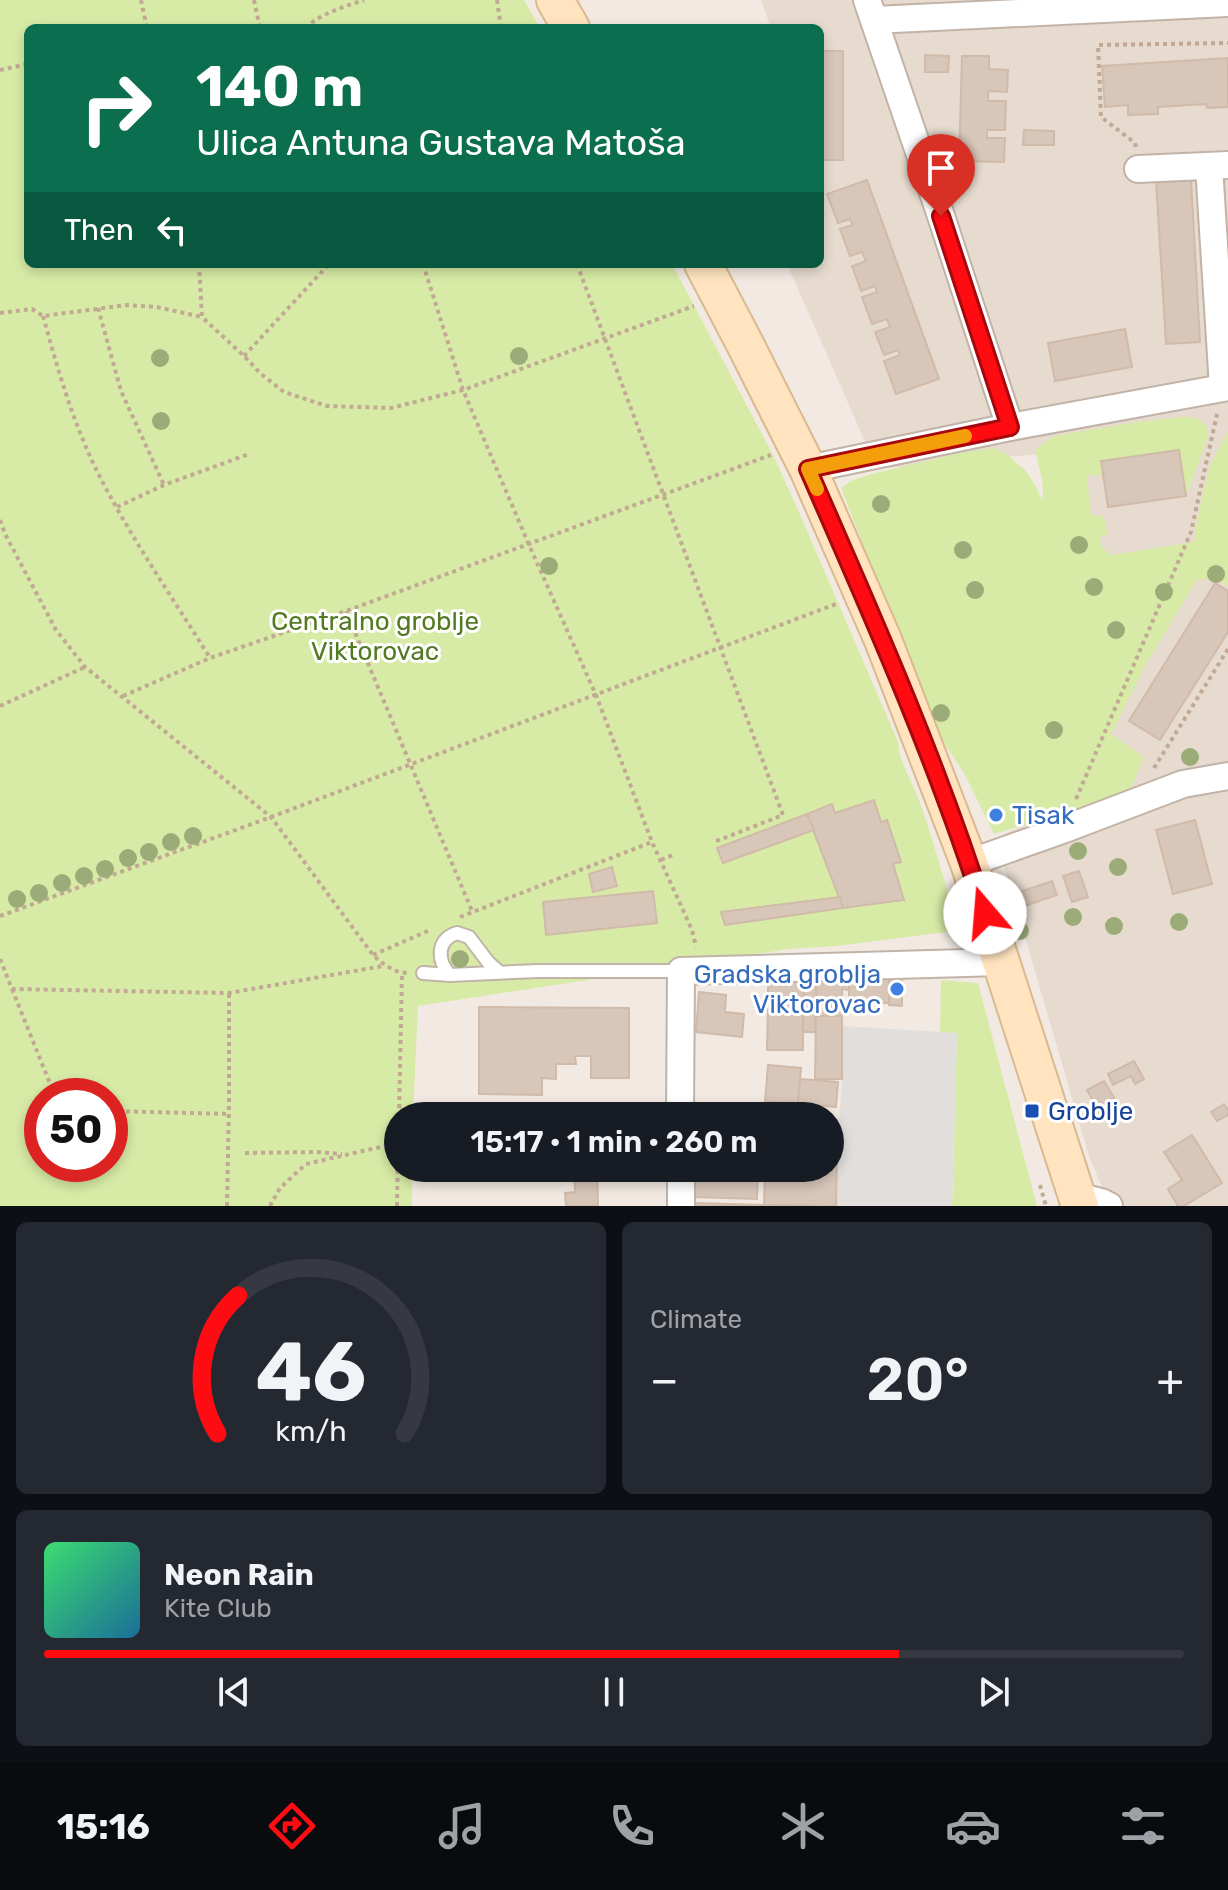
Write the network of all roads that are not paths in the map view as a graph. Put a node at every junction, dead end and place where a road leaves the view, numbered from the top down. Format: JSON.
{"nodes":[{"id":1,"x":555,"y":0,"type":"edge"},
{"id":2,"x":1228,"y":3,"type":"edge"},
{"id":3,"x":871,"y":10,"type":"edge"},
{"id":4,"x":569,"y":24,"type":"edge"},
{"id":5,"x":1219,"y":165,"type":"edge"},
{"id":6,"x":1138,"y":169,"type":"road end"},
{"id":7,"x":705,"y":268,"type":"edge"},
{"id":8,"x":1225,"y":387,"type":"edge"},
{"id":9,"x":1010,"y":427,"type":"junction"},
{"id":10,"x":808,"y":469,"type":"junction"},
{"id":11,"x":1228,"y":776,"type":"edge"},
{"id":12,"x":969,"y":863,"type":"junction"},
{"id":13,"x":1001,"y":962,"type":"junction"},
{"id":14,"x":691,"y":970,"type":"junction"},
{"id":15,"x":499,"y":972,"type":"junction"},
{"id":16,"x":423,"y":973,"type":"road end"},
{"id":17,"x":450,"y":975,"type":"junction"},
{"id":18,"x":681,"y":1102,"type":"edge"},
{"id":19,"x":681,"y":1182,"type":"edge"},
{"id":20,"x":1089,"y":1203,"type":"edge"},
{"id":21,"x":681,"y":1206,"type":"edge"}],
"edges":[{"from":1,"to":4,"type":"main road"},
{"from":2,"to":3,"type":"street"},
{"from":3,"to":9,"type":"street"},
{"from":5,"to":6,"type":"street"},
{"from":5,"to":8,"type":"street"},
{"from":7,"to":10,"type":"main road"},
{"from":8,"to":9,"type":"street"},
{"from":9,"to":10,"type":"street"},
{"from":10,"to":12,"type":"main road"},
{"from":11,"to":12,"type":"street"},
{"from":12,"to":13,"type":"main road"},
{"from":13,"to":14,"type":"street"},
{"from":13,"to":20,"type":"main road"},
{"from":14,"to":15,"type":"lane"},
{"from":14,"to":18,"type":"street"},
{"from":15,"to":17,"type":"lane"},
{"from":15,"to":17,"type":"lane"},
{"from":16,"to":17,"type":"lane"},
{"from":19,"to":21,"type":"street"}]}
